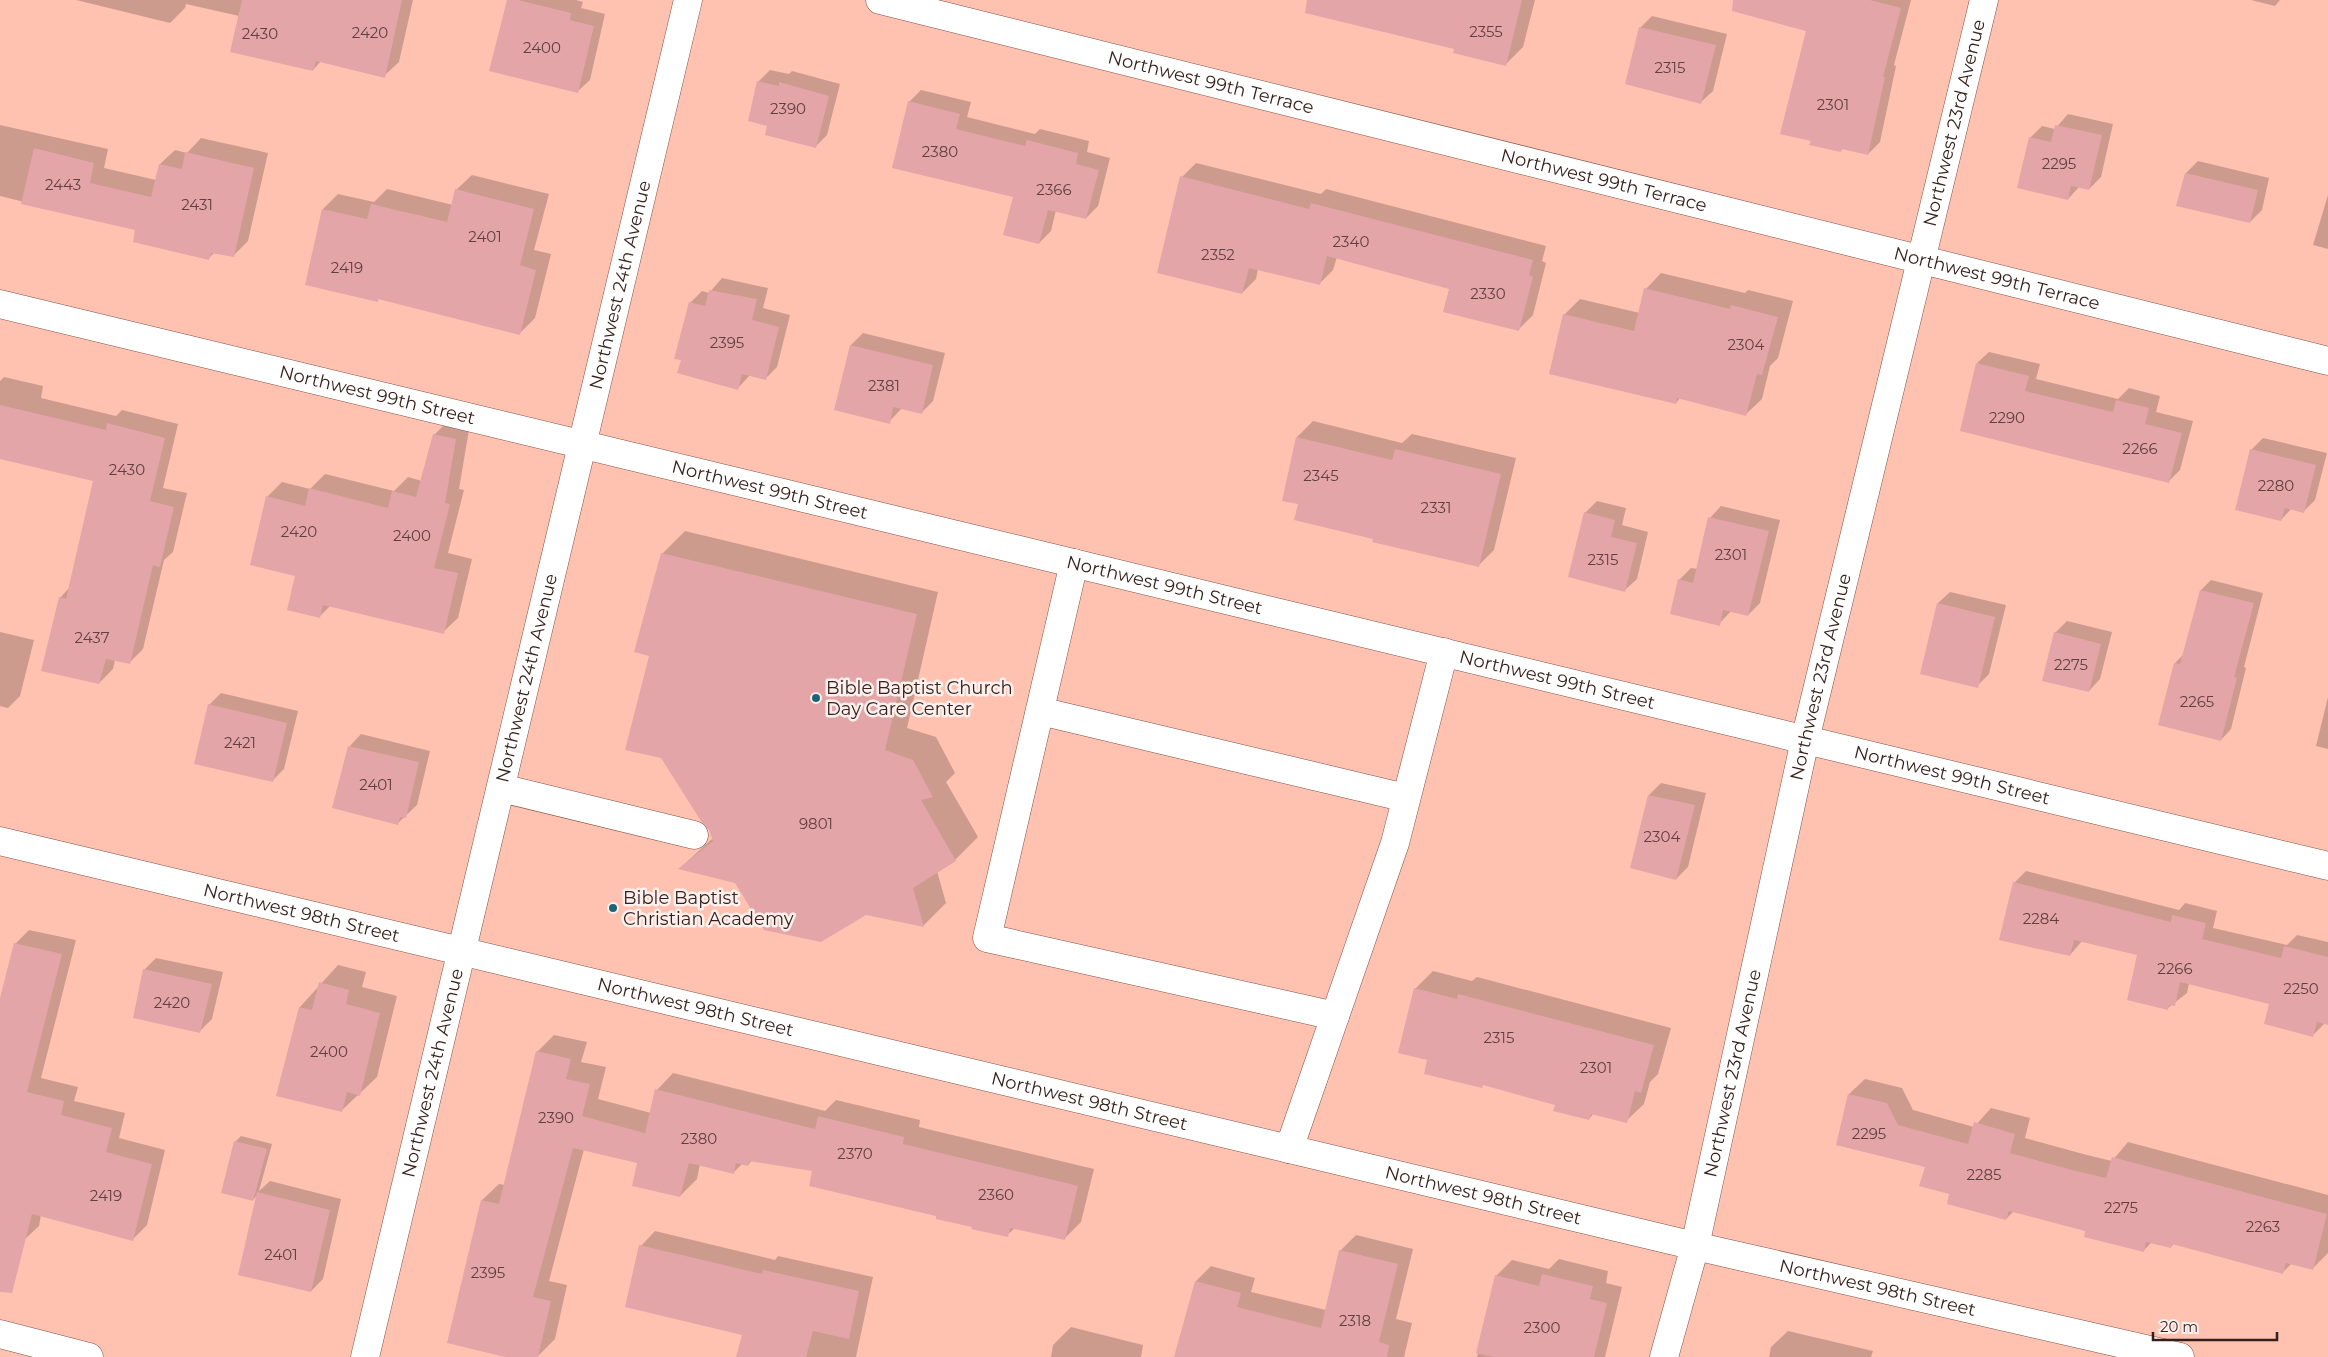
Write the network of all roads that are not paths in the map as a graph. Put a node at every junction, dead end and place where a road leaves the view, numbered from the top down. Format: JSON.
{"nodes":[{"id":1,"x":688,"y":0,"type":"edge"},
{"id":2,"x":880,"y":0,"type":"edge"},
{"id":3,"x":1984,"y":0,"type":"edge"},
{"id":4,"x":1922,"y":260,"type":"junction"},
{"id":5,"x":0,"y":304,"type":"edge"},
{"id":6,"x":2328,"y":361,"type":"edge"},
{"id":7,"x":582,"y":445,"type":"junction"},
{"id":8,"x":1074,"y":563,"type":"junction"},
{"id":9,"x":1444,"y":652,"type":"junction"},
{"id":10,"x":1040,"y":711,"type":"junction"},
{"id":11,"x":1805,"y":740,"type":"junction"},
{"id":12,"x":501,"y":788,"type":"junction"},
{"id":13,"x":1406,"y":798,"type":"junction"},
{"id":14,"x":694,"y":835,"type":"dead end"},
{"id":15,"x":0,"y":841,"type":"edge"},
{"id":16,"x":2328,"y":866,"type":"edge"},
{"id":17,"x":461,"y":952,"type":"junction"},
{"id":18,"x":1335,"y":1016,"type":"junction"},
{"id":19,"x":1289,"y":1149,"type":"junction"},
{"id":20,"x":1695,"y":1246,"type":"junction"},
{"id":21,"x":0,"y":1334,"type":"edge"},
{"id":22,"x":89,"y":1357,"type":"edge"},
{"id":23,"x":366,"y":1357,"type":"edge"},
{"id":24,"x":1664,"y":1357,"type":"edge"},
{"id":25,"x":2180,"y":1357,"type":"edge"}],
"edges":[{"from":1,"to":7,"type":"street","name":"Northwest 24th Avenue"},
{"from":2,"to":4,"type":"street","name":"Northwest 99th Terrace"},
{"from":3,"to":4,"type":"street","name":"Northwest 23rd Avenue"},
{"from":4,"to":6,"type":"street","name":"Northwest 99th Terrace"},
{"from":4,"to":11,"type":"street","name":"Northwest 23rd Avenue"},
{"from":5,"to":7,"type":"street","name":"Northwest 99th Street"},
{"from":7,"to":8,"type":"street","name":"Northwest 99th Street"},
{"from":7,"to":12,"type":"street","name":"Northwest 24th Avenue"},
{"from":8,"to":9,"type":"street","name":"Northwest 99th Street"},
{"from":8,"to":10,"type":"street"},
{"from":9,"to":11,"type":"street","name":"Northwest 99th Street"},
{"from":9,"to":13,"type":"street"},
{"from":10,"to":13,"type":"street"},
{"from":10,"to":18,"type":"street"},
{"from":11,"to":16,"type":"street","name":"Northwest 99th Street"},
{"from":11,"to":20,"type":"street","name":"Northwest 23rd Avenue"},
{"from":12,"to":14,"type":"street"},
{"from":12,"to":17,"type":"street","name":"Northwest 24th Avenue"},
{"from":13,"to":18,"type":"street"},
{"from":15,"to":17,"type":"street","name":"Northwest 98th Street"},
{"from":17,"to":19,"type":"street","name":"Northwest 98th Street"},
{"from":17,"to":23,"type":"street","name":"Northwest 24th Avenue"},
{"from":18,"to":19,"type":"street"},
{"from":19,"to":20,"type":"street","name":"Northwest 98th Street"},
{"from":20,"to":24,"type":"street","name":"Northwest 23rd Avenue"},
{"from":20,"to":25,"type":"street","name":"Northwest 98th Street"},
{"from":21,"to":22,"type":"street"}]}
